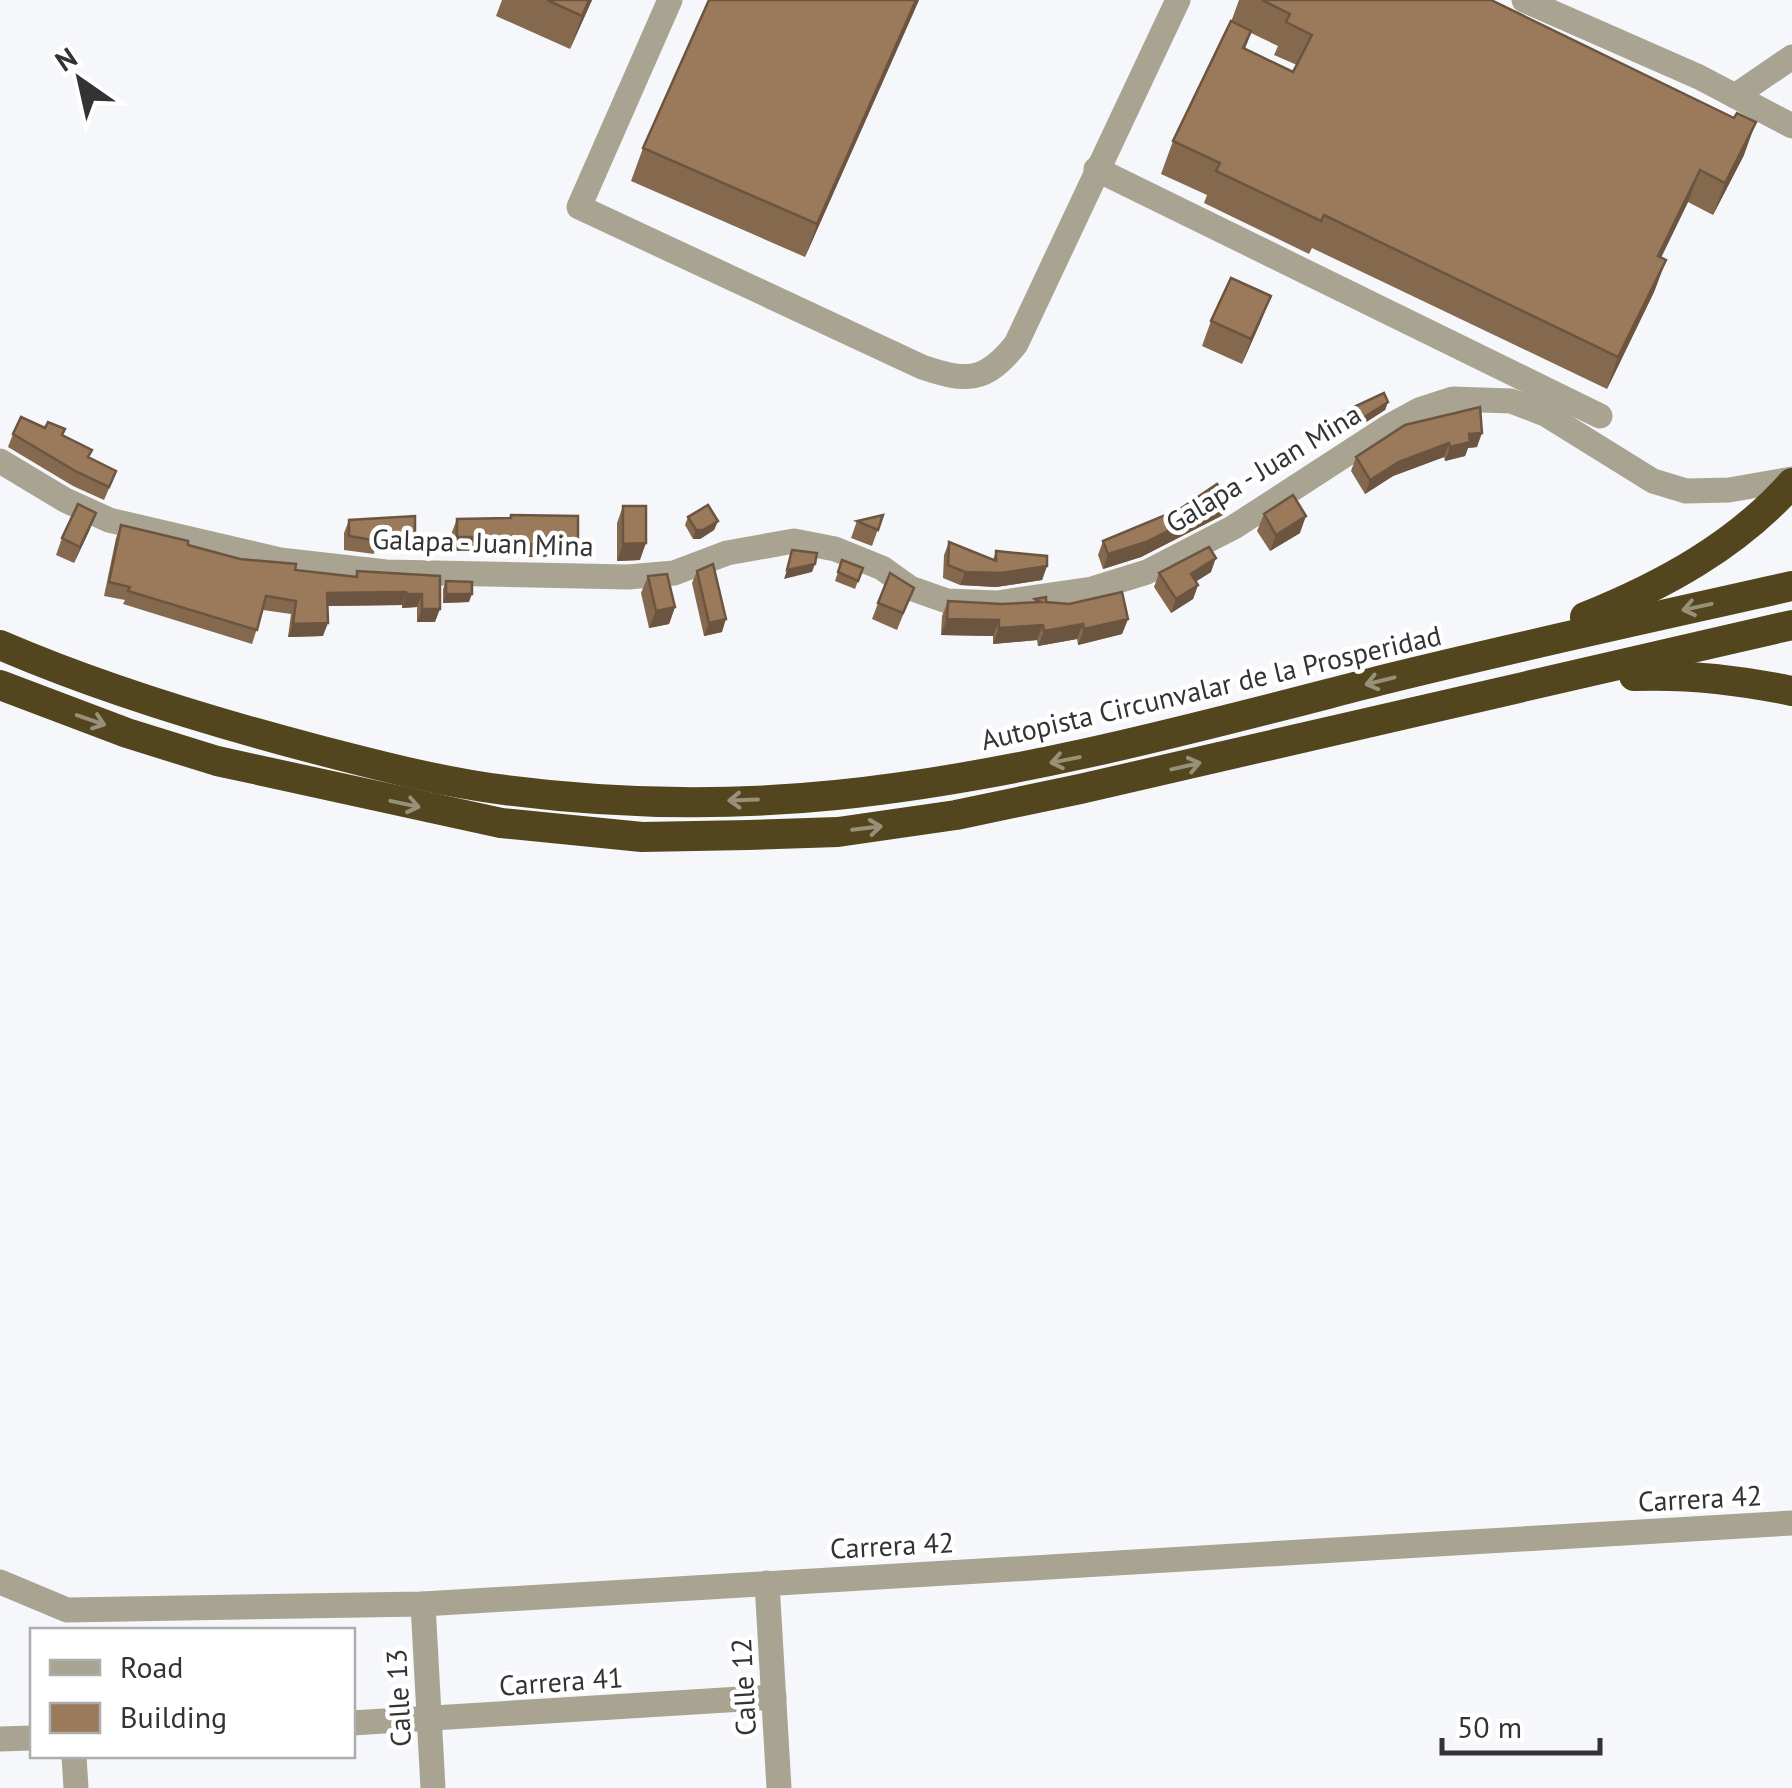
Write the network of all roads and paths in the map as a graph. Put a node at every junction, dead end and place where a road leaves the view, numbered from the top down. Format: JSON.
{"nodes":[{"id":1,"x":670,"y":0,"type":"edge"},
{"id":2,"x":1178,"y":0,"type":"edge"},
{"id":3,"x":1524,"y":0,"type":"edge"},
{"id":4,"x":1792,"y":57,"type":"edge"},
{"id":5,"x":1734,"y":96,"type":"junction"},
{"id":6,"x":1792,"y":126,"type":"edge"},
{"id":7,"x":1096,"y":169,"type":"junction"},
{"id":8,"x":1600,"y":416,"type":"dead end"},
{"id":9,"x":0,"y":461,"type":"edge"},
{"id":10,"x":1788,"y":486,"type":"edge"},
{"id":11,"x":1792,"y":586,"type":"edge"},
{"id":12,"x":1792,"y":626,"type":"edge"},
{"id":13,"x":0,"y":645,"type":"edge"},
{"id":14,"x":1504,"y":650,"type":"junction"},
{"id":15,"x":0,"y":685,"type":"edge"},
{"id":16,"x":1517,"y":690,"type":"junction"},
{"id":17,"x":1792,"y":692,"type":"edge"},
{"id":18,"x":1792,"y":1523,"type":"edge"},
{"id":19,"x":0,"y":1582,"type":"edge"},
{"id":20,"x":767,"y":1583,"type":"junction"},
{"id":21,"x":423,"y":1604,"type":"junction"},
{"id":22,"x":68,"y":1620,"type":"edge"},
{"id":23,"x":774,"y":1698,"type":"junction"},
{"id":24,"x":430,"y":1719,"type":"junction"},
{"id":25,"x":355,"y":1723,"type":"edge"},
{"id":26,"x":30,"y":1738,"type":"edge"},
{"id":27,"x":0,"y":1739,"type":"edge"},
{"id":28,"x":74,"y":1758,"type":"edge"},
{"id":29,"x":76,"y":1788,"type":"edge"},
{"id":30,"x":434,"y":1788,"type":"edge"},
{"id":31,"x":779,"y":1788,"type":"edge"}],
"edges":[{"from":1,"to":7,"type":"street"},
{"from":2,"to":7,"type":"street"},
{"from":3,"to":5,"type":"street"},
{"from":4,"to":5,"type":"street"},
{"from":5,"to":6,"type":"street"},
{"from":7,"to":8,"type":"street"},
{"from":9,"to":10,"type":"street","name":"Galapa - Juan Mina"},
{"from":10,"to":14,"type":"highway"},
{"from":11,"to":14,"type":"highway","name":"Autopista Circunvalar de la Prosperidad","one_way":true},
{"from":12,"to":16,"type":"highway"},
{"from":14,"to":13,"type":"highway","name":"Autopista Circunvalar de la Prosperidad","one_way":true},
{"from":15,"to":16,"type":"highway","one_way":true},
{"from":16,"to":17,"type":"highway"},
{"from":18,"to":20,"type":"street","name":"Carrera 42"},
{"from":19,"to":22,"type":"street","name":"Carrera 42"},
{"from":20,"to":21,"type":"street","name":"Carrera 42"},
{"from":20,"to":23,"type":"street","name":"Calle 12"},
{"from":21,"to":22,"type":"street","name":"Carrera 42"},
{"from":21,"to":24,"type":"street","name":"Calle 13"},
{"from":23,"to":24,"type":"street","name":"Carrera 41"},
{"from":23,"to":31,"type":"street","name":"Calle 12"},
{"from":24,"to":25,"type":"street","name":"Carrera 41"},
{"from":24,"to":30,"type":"street","name":"Calle 13"},
{"from":26,"to":27,"type":"street"},
{"from":28,"to":29,"type":"street"}]}
